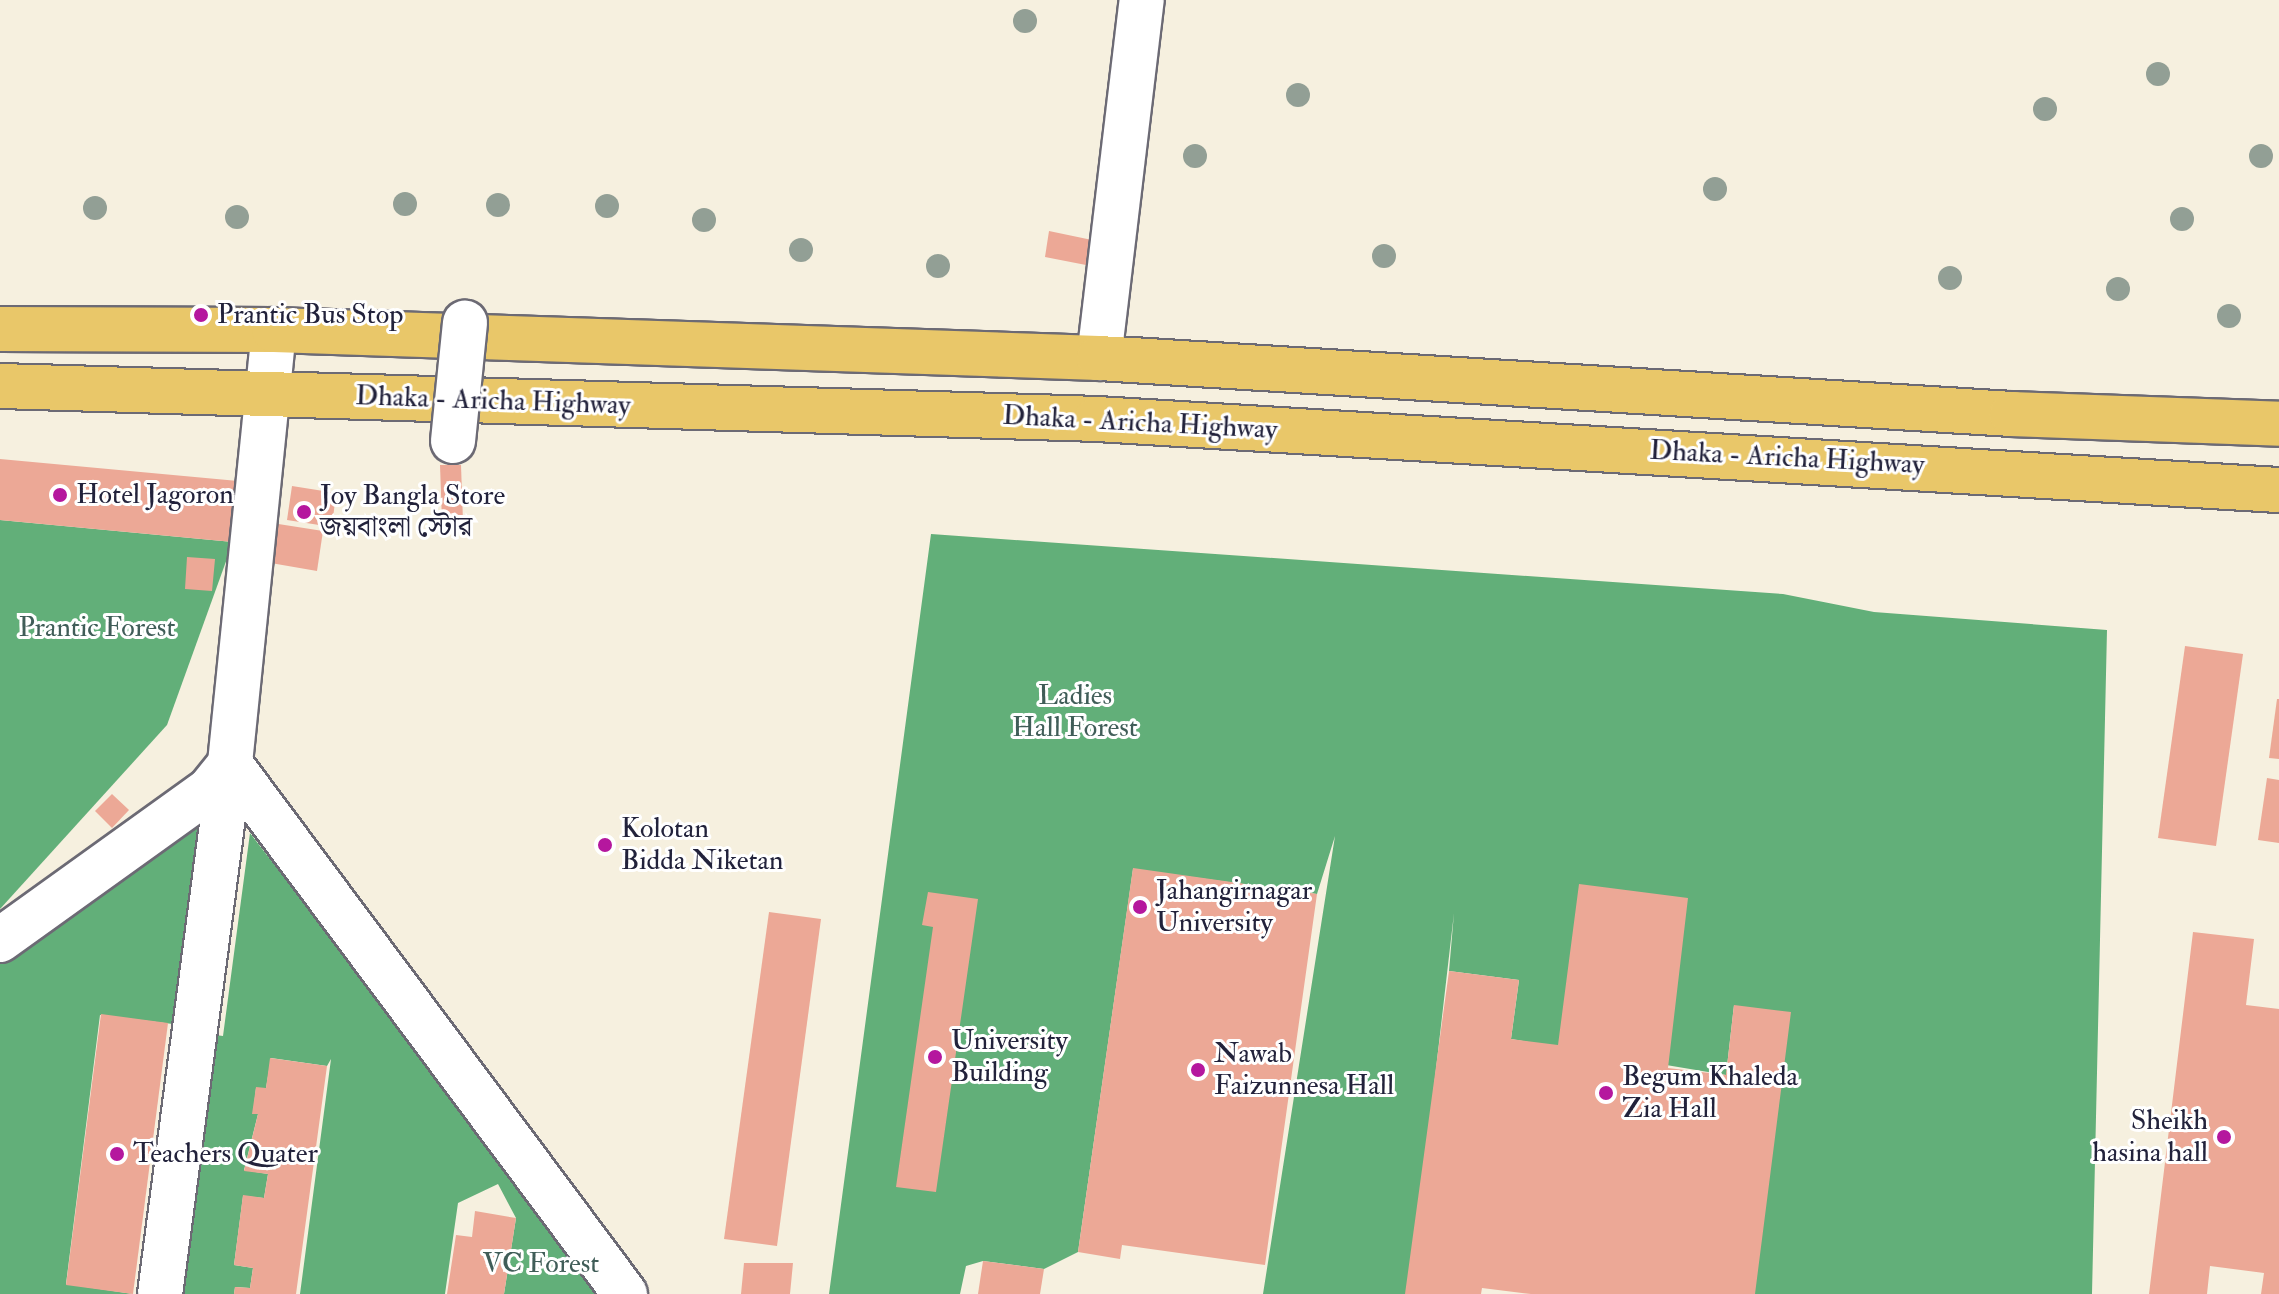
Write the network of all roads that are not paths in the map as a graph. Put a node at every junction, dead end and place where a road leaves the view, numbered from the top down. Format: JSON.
{"nodes":[{"id":1,"x":1142,"y":0,"type":"edge"},
{"id":2,"x":465,"y":323,"type":"dead end"},
{"id":3,"x":0,"y":329,"type":"edge"},
{"id":4,"x":274,"y":330,"type":"junction"},
{"id":5,"x":1099,"y":358,"type":"junction"},
{"id":6,"x":0,"y":386,"type":"edge"},
{"id":7,"x":267,"y":395,"type":"junction"},
{"id":8,"x":2279,"y":424,"type":"edge"},
{"id":9,"x":453,"y":441,"type":"dead end"},
{"id":10,"x":2279,"y":490,"type":"edge"},
{"id":11,"x":230,"y":764,"type":"junction"},
{"id":12,"x":0,"y":940,"type":"edge"},
{"id":13,"x":160,"y":1294,"type":"edge"},
{"id":14,"x":625,"y":1294,"type":"edge"}],
"edges":[{"from":1,"to":5,"type":"street"},
{"from":2,"to":9,"type":"street","bridge":true},
{"from":3,"to":4,"type":"highway","name":"Dhaka - Aricha Highway"},
{"from":4,"to":5,"type":"highway","name":"Dhaka - Aricha Highway"},
{"from":4,"to":7,"type":"street"},
{"from":5,"to":8,"type":"highway","name":"Dhaka - Aricha Highway"},
{"from":6,"to":7,"type":"highway","name":"Dhaka - Aricha Highway"},
{"from":7,"to":10,"type":"highway","name":"Dhaka - Aricha Highway"},
{"from":7,"to":11,"type":"street"},
{"from":11,"to":12,"type":"street"},
{"from":11,"to":13,"type":"street"},
{"from":11,"to":14,"type":"street"}]}
